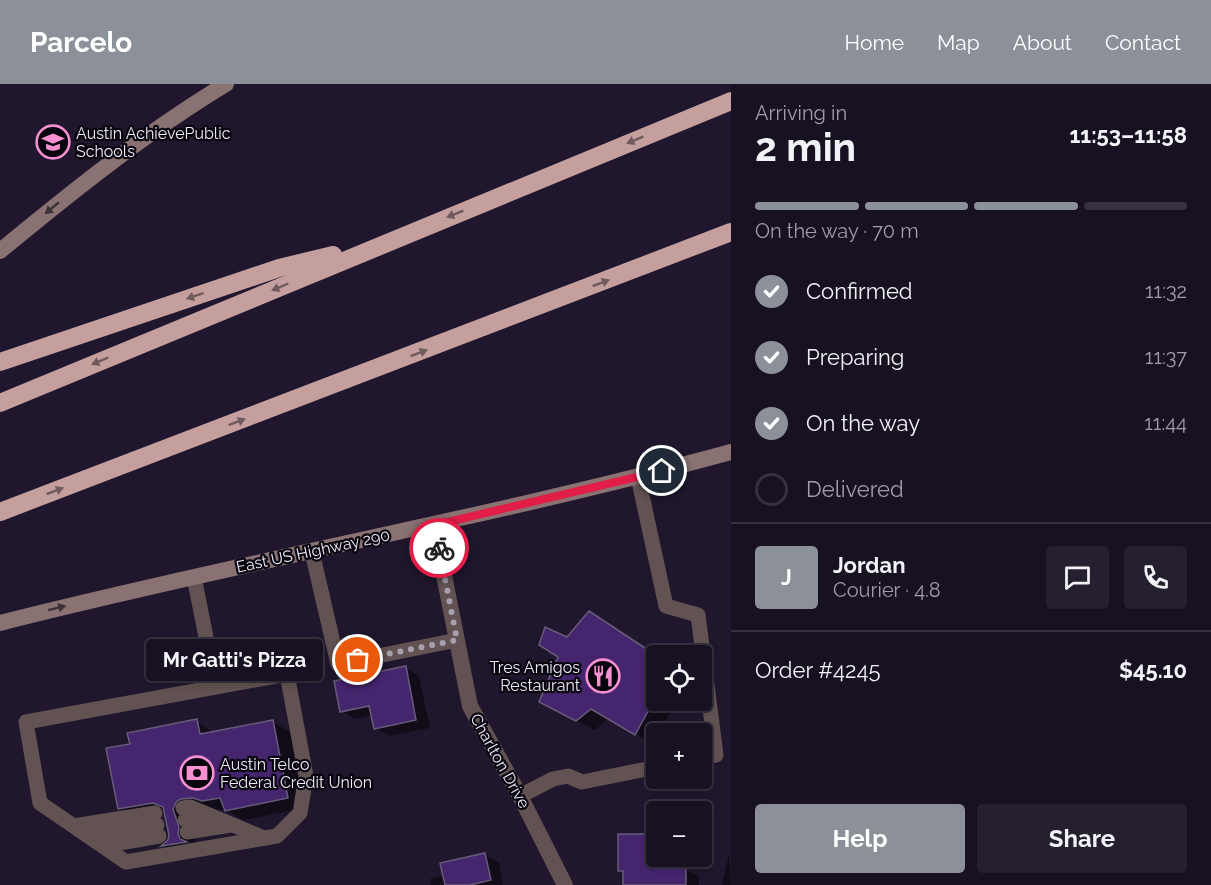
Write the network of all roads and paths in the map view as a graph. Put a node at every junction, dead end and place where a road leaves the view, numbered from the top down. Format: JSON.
{"nodes":[{"id":1,"x":226,"y":84,"type":"edge"},
{"id":2,"x":731,"y":101,"type":"edge"},
{"id":3,"x":731,"y":232,"type":"edge"},
{"id":4,"x":393,"y":240,"type":"junction"},
{"id":5,"x":0,"y":251,"type":"edge"},
{"id":6,"x":0,"y":362,"type":"edge"},
{"id":7,"x":0,"y":403,"type":"edge"},
{"id":8,"x":731,"y":452,"type":"edge"},
{"id":9,"x":638,"y":477,"type":"junction"},
{"id":10,"x":0,"y":512,"type":"edge"},
{"id":11,"x":435,"y":525,"type":"junction"},
{"id":12,"x":312,"y":552,"type":"junction"},
{"id":13,"x":194,"y":577,"type":"junction"},
{"id":14,"x":0,"y":623,"type":"edge"},
{"id":15,"x":457,"y":640,"type":"junction"},
{"id":16,"x":216,"y":687,"type":"junction"},
{"id":17,"x":712,"y":723,"type":"edge"},
{"id":18,"x":712,"y":724,"type":"edge"},
{"id":19,"x":712,"y":756,"type":"edge"},
{"id":20,"x":646,"y":769,"type":"edge"},
{"id":21,"x":520,"y":796,"type":"junction"},
{"id":22,"x":157,"y":825,"type":"junction"},
{"id":23,"x":231,"y":825,"type":"junction"},
{"id":24,"x":74,"y":826,"type":"junction"},
{"id":25,"x":89,"y":836,"type":"junction"},
{"id":26,"x":264,"y":838,"type":"junction"},
{"id":27,"x":104,"y":846,"type":"junction"},
{"id":28,"x":565,"y":885,"type":"edge"}],
"edges":[{"from":1,"to":5,"type":"main road","one_way":true},
{"from":2,"to":4,"type":"highway","one_way":true},
{"from":10,"to":3,"type":"highway","one_way":true},
{"from":4,"to":6,"type":"highway","one_way":true},
{"from":4,"to":7,"type":"highway","one_way":true},
{"from":8,"to":9,"type":"main road","name":"East US Highway 290"},
{"from":9,"to":11,"type":"main road","name":"East US Highway 290"},
{"from":9,"to":17,"type":"lane"},
{"from":11,"to":12,"type":"main road","name":"East US Highway 290"},
{"from":11,"to":15,"type":"street","name":"Charlton Drive"},
{"from":12,"to":13,"type":"main road","name":"East US Highway 290"},
{"from":12,"to":15,"type":"lane"},
{"from":14,"to":13,"type":"main road","name":"East US Highway 290","one_way":true},
{"from":13,"to":16,"type":"lane"},
{"from":15,"to":21,"type":"street","name":"Charlton Drive"},
{"from":16,"to":24,"type":"lane"},
{"from":16,"to":26,"type":"lane"},
{"from":18,"to":19,"type":"lane"},
{"from":20,"to":21,"type":"lane"},
{"from":21,"to":28,"type":"street","name":"Charlton Drive"},
{"from":22,"to":24,"type":"lane"},
{"from":22,"to":25,"type":"lane"},
{"from":22,"to":27,"type":"lane"},
{"from":23,"to":23,"type":"lane"},
{"from":23,"to":26,"type":"lane"},
{"from":24,"to":25,"type":"lane"},
{"from":25,"to":27,"type":"lane"},
{"from":26,"to":27,"type":"lane"}]}
